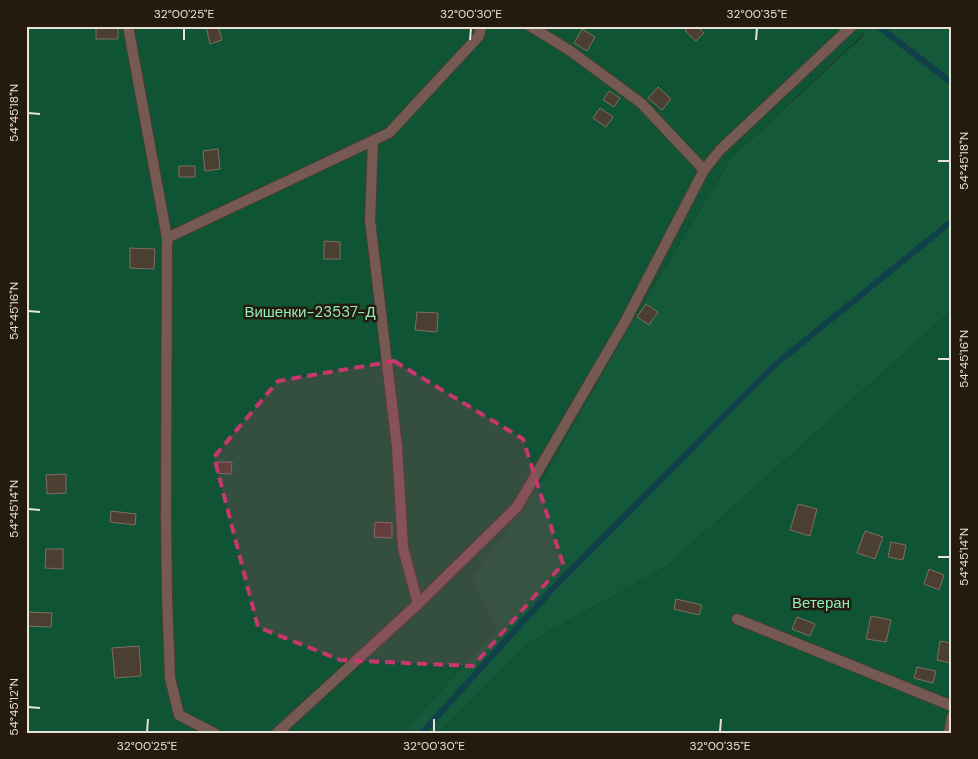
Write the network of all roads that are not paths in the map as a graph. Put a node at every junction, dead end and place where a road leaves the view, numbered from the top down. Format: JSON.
{"nodes":[{"id":1,"x":128,"y":26,"type":"edge"},
{"id":2,"x":481,"y":26,"type":"edge"},
{"id":3,"x":530,"y":26,"type":"edge"},
{"id":4,"x":852,"y":26,"type":"edge"},
{"id":5,"x":373,"y":141,"type":"junction"},
{"id":6,"x":704,"y":170,"type":"junction"},
{"id":7,"x":168,"y":238,"type":"junction"},
{"id":8,"x":418,"y":604,"type":"junction"},
{"id":9,"x":737,"y":619,"type":"dead end"},
{"id":10,"x":952,"y":706,"type":"edge"},
{"id":11,"x":952,"y":717,"type":"edge"},
{"id":12,"x":214,"y":733,"type":"edge"},
{"id":13,"x":277,"y":733,"type":"edge"},
{"id":14,"x":949,"y":733,"type":"edge"}],
"edges":[{"from":1,"to":7,"type":"lane"},
{"from":2,"to":5,"type":"lane"},
{"from":3,"to":6,"type":"lane"},
{"from":4,"to":6,"type":"lane"},
{"from":5,"to":7,"type":"lane"},
{"from":5,"to":8,"type":"lane"},
{"from":6,"to":8,"type":"lane"},
{"from":7,"to":12,"type":"lane"},
{"from":8,"to":13,"type":"lane"},
{"from":9,"to":10,"type":"lane"},
{"from":11,"to":14,"type":"lane"}]}
